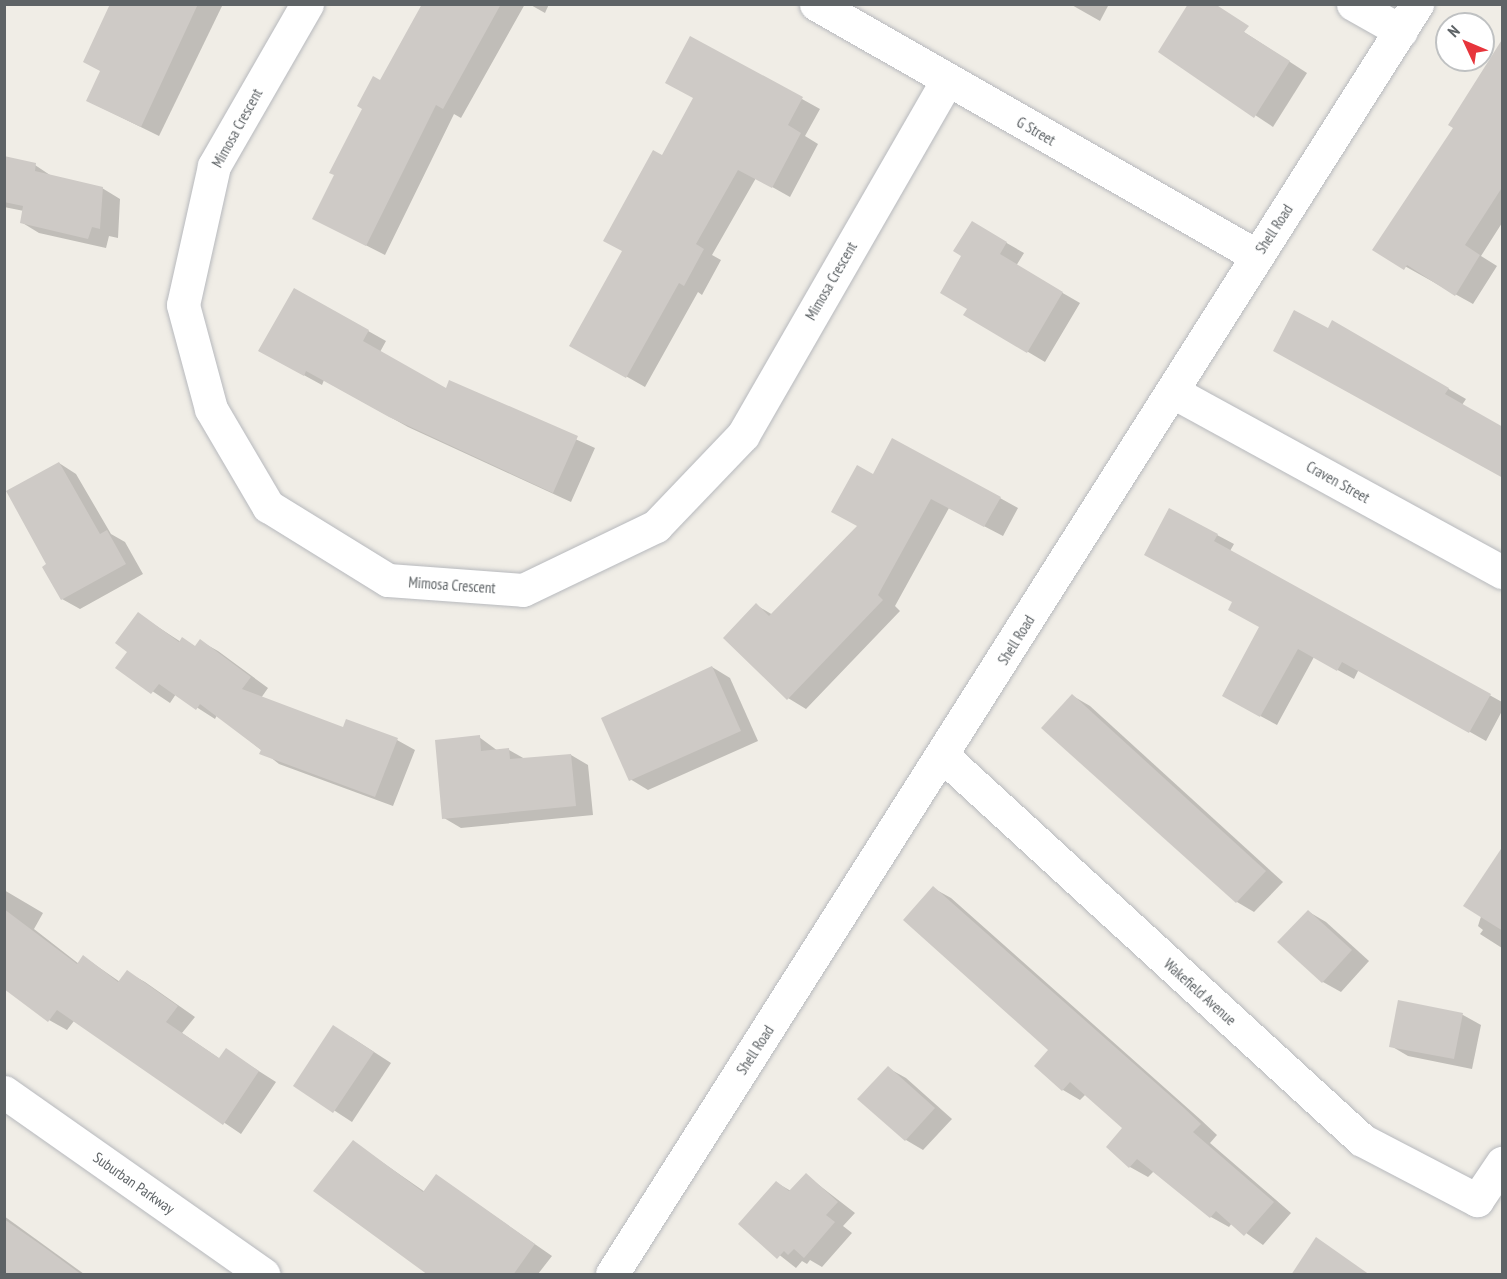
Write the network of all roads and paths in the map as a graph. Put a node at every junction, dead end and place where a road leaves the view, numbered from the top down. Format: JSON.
{"nodes":[{"id":1,"x":307,"y":4,"type":"edge"},
{"id":2,"x":816,"y":4,"type":"edge"},
{"id":3,"x":1353,"y":4,"type":"edge"},
{"id":4,"x":1409,"y":18,"type":"edge"},
{"id":5,"x":947,"y":80,"type":"junction"},
{"id":6,"x":1257,"y":256,"type":"junction"},
{"id":7,"x":1173,"y":392,"type":"junction"},
{"id":8,"x":1503,"y":572,"type":"edge"},
{"id":9,"x":943,"y":756,"type":"junction"},
{"id":10,"x":4,"y":1092,"type":"edge"},
{"id":11,"x":1503,"y":1163,"type":"edge"},
{"id":12,"x":1490,"y":1204,"type":"edge"},
{"id":13,"x":614,"y":1274,"type":"edge"},
{"id":14,"x":263,"y":1275,"type":"edge"}],
"edges":[{"from":1,"to":5,"type":"street","name":"Mimosa Crescent"},
{"from":2,"to":5,"type":"street","name":"G Street"},
{"from":3,"to":4,"type":"street"},
{"from":4,"to":6,"type":"street","name":"Shell Road"},
{"from":5,"to":6,"type":"street","name":"G Street"},
{"from":6,"to":7,"type":"street","name":"Shell Road"},
{"from":7,"to":8,"type":"street","name":"Craven Street"},
{"from":7,"to":9,"type":"street","name":"Shell Road"},
{"from":9,"to":12,"type":"street","name":"Wakefield Avenue"},
{"from":9,"to":13,"type":"street","name":"Shell Road"},
{"from":10,"to":14,"type":"street","name":"Suburban Parkway"},
{"from":11,"to":12,"type":"street","name":"Wakefield Avenue"}]}
